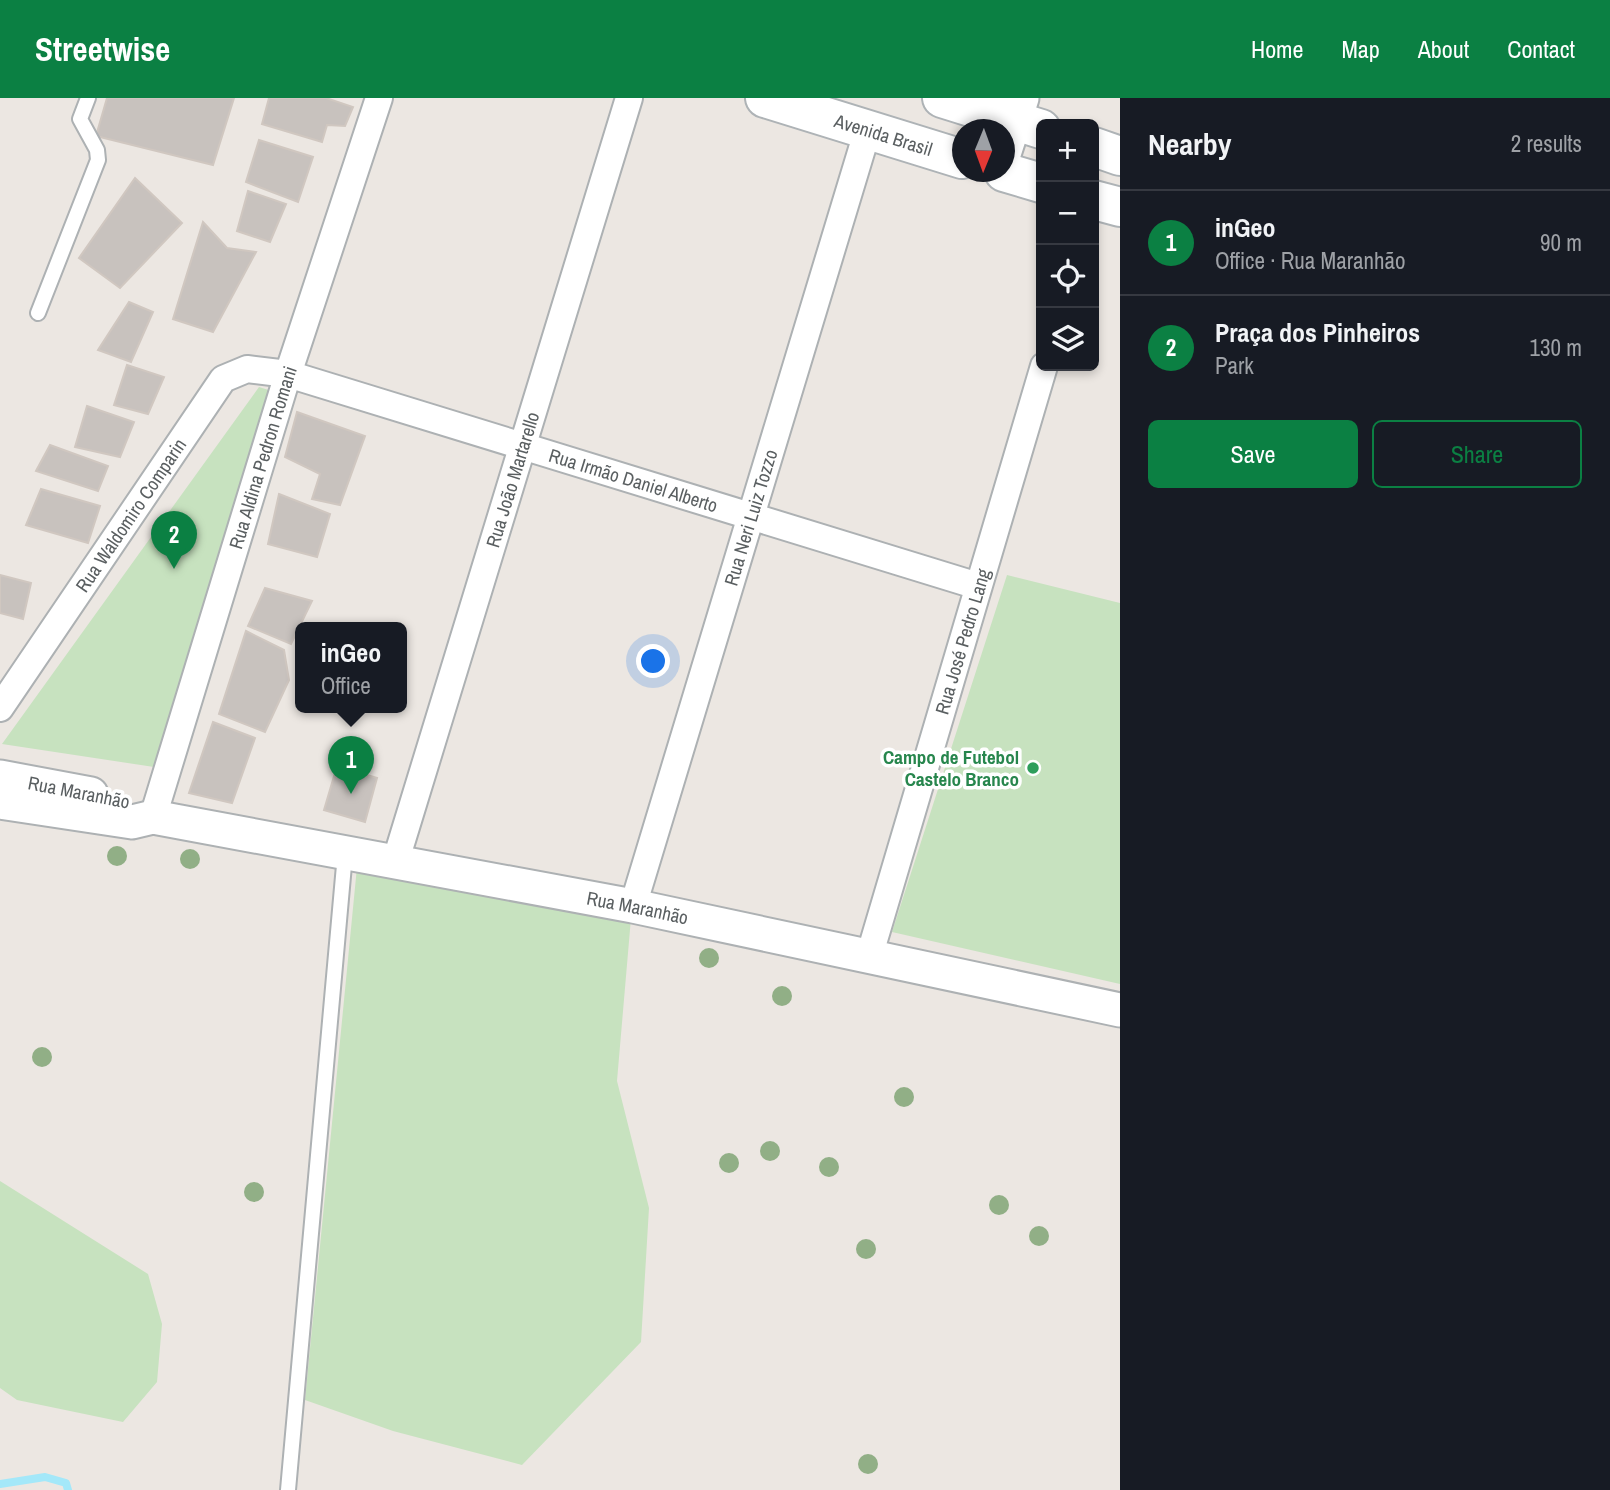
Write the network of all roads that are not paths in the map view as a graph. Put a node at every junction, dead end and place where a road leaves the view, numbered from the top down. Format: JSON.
{"nodes":[{"id":1,"x":89,"y":98,"type":"edge"},
{"id":2,"x":379,"y":98,"type":"edge"},
{"id":3,"x":629,"y":98,"type":"edge"},
{"id":4,"x":765,"y":98,"type":"edge"},
{"id":5,"x":942,"y":98,"type":"edge"},
{"id":6,"x":1021,"y":125,"type":"edge"},
{"id":7,"x":868,"y":129,"type":"junction"},
{"id":8,"x":1099,"y":149,"type":"edge"},
{"id":9,"x":952,"y":156,"type":"edge"},
{"id":10,"x":1120,"y":156,"type":"edge"},
{"id":11,"x":1015,"y":175,"type":"edge"},
{"id":12,"x":1038,"y":182,"type":"edge"},
{"id":13,"x":1099,"y":201,"type":"edge"},
{"id":14,"x":1120,"y":207,"type":"edge"},
{"id":15,"x":38,"y":313,"type":"dead end"},
{"id":16,"x":1042,"y":371,"type":"edge"},
{"id":17,"x":288,"y":374,"type":"junction"},
{"id":18,"x":521,"y":446,"type":"junction"},
{"id":19,"x":749,"y":515,"type":"junction"},
{"id":20,"x":978,"y":586,"type":"junction"},
{"id":21,"x":0,"y":708,"type":"edge"},
{"id":22,"x":0,"y":777,"type":"edge"},
{"id":23,"x":0,"y":802,"type":"edge"},
{"id":24,"x":153,"y":817,"type":"junction"},
{"id":25,"x":345,"y":854,"type":"junction"},
{"id":26,"x":395,"y":863,"type":"junction"},
{"id":27,"x":633,"y":906,"type":"junction"},
{"id":28,"x":869,"y":957,"type":"junction"},
{"id":29,"x":1120,"y":1010,"type":"edge"},
{"id":30,"x":288,"y":1490,"type":"edge"}],
"edges":[{"from":1,"to":15,"type":"lane"},
{"from":2,"to":17,"type":"street","name":"Rua Aldina Pedron Romani"},
{"from":3,"to":18,"type":"street","name":"Rua João Martarello"},
{"from":4,"to":7,"type":"main road","name":"Avenida Brasil"},
{"from":5,"to":6,"type":"main road"},
{"from":7,"to":9,"type":"main road","name":"Avenida Brasil"},
{"from":7,"to":19,"type":"street","name":"Rua Neri Luiz Tozzo"},
{"from":8,"to":10,"type":"main road"},
{"from":11,"to":12,"type":"main road"},
{"from":13,"to":14,"type":"main road"},
{"from":16,"to":20,"type":"street","name":"Rua José Pedro Lang"},
{"from":17,"to":18,"type":"street","name":"Rua Irmão Daniel Alberto"},
{"from":17,"to":21,"type":"street","name":"Rua Waldomiro Comparin"},
{"from":17,"to":24,"type":"street","name":"Rua Aldina Pedron Romani"},
{"from":18,"to":19,"type":"street","name":"Rua Irmão Daniel Alberto"},
{"from":18,"to":26,"type":"street","name":"Rua João Martarello"},
{"from":19,"to":20,"type":"street","name":"Rua Irmão Daniel Alberto"},
{"from":19,"to":27,"type":"street","name":"Rua Neri Luiz Tozzo"},
{"from":20,"to":28,"type":"street","name":"Rua José Pedro Lang"},
{"from":22,"to":24,"type":"street","name":"Rua Maranhão"},
{"from":23,"to":24,"type":"street","name":"Rua Maranhão"},
{"from":24,"to":25,"type":"street","name":"Rua Maranhão"},
{"from":25,"to":26,"type":"street","name":"Rua Maranhão"},
{"from":25,"to":30,"type":"lane"},
{"from":26,"to":27,"type":"street","name":"Rua Maranhão"},
{"from":27,"to":28,"type":"street","name":"Rua Maranhão"},
{"from":28,"to":29,"type":"street","name":"Rua Maranhão"}]}
